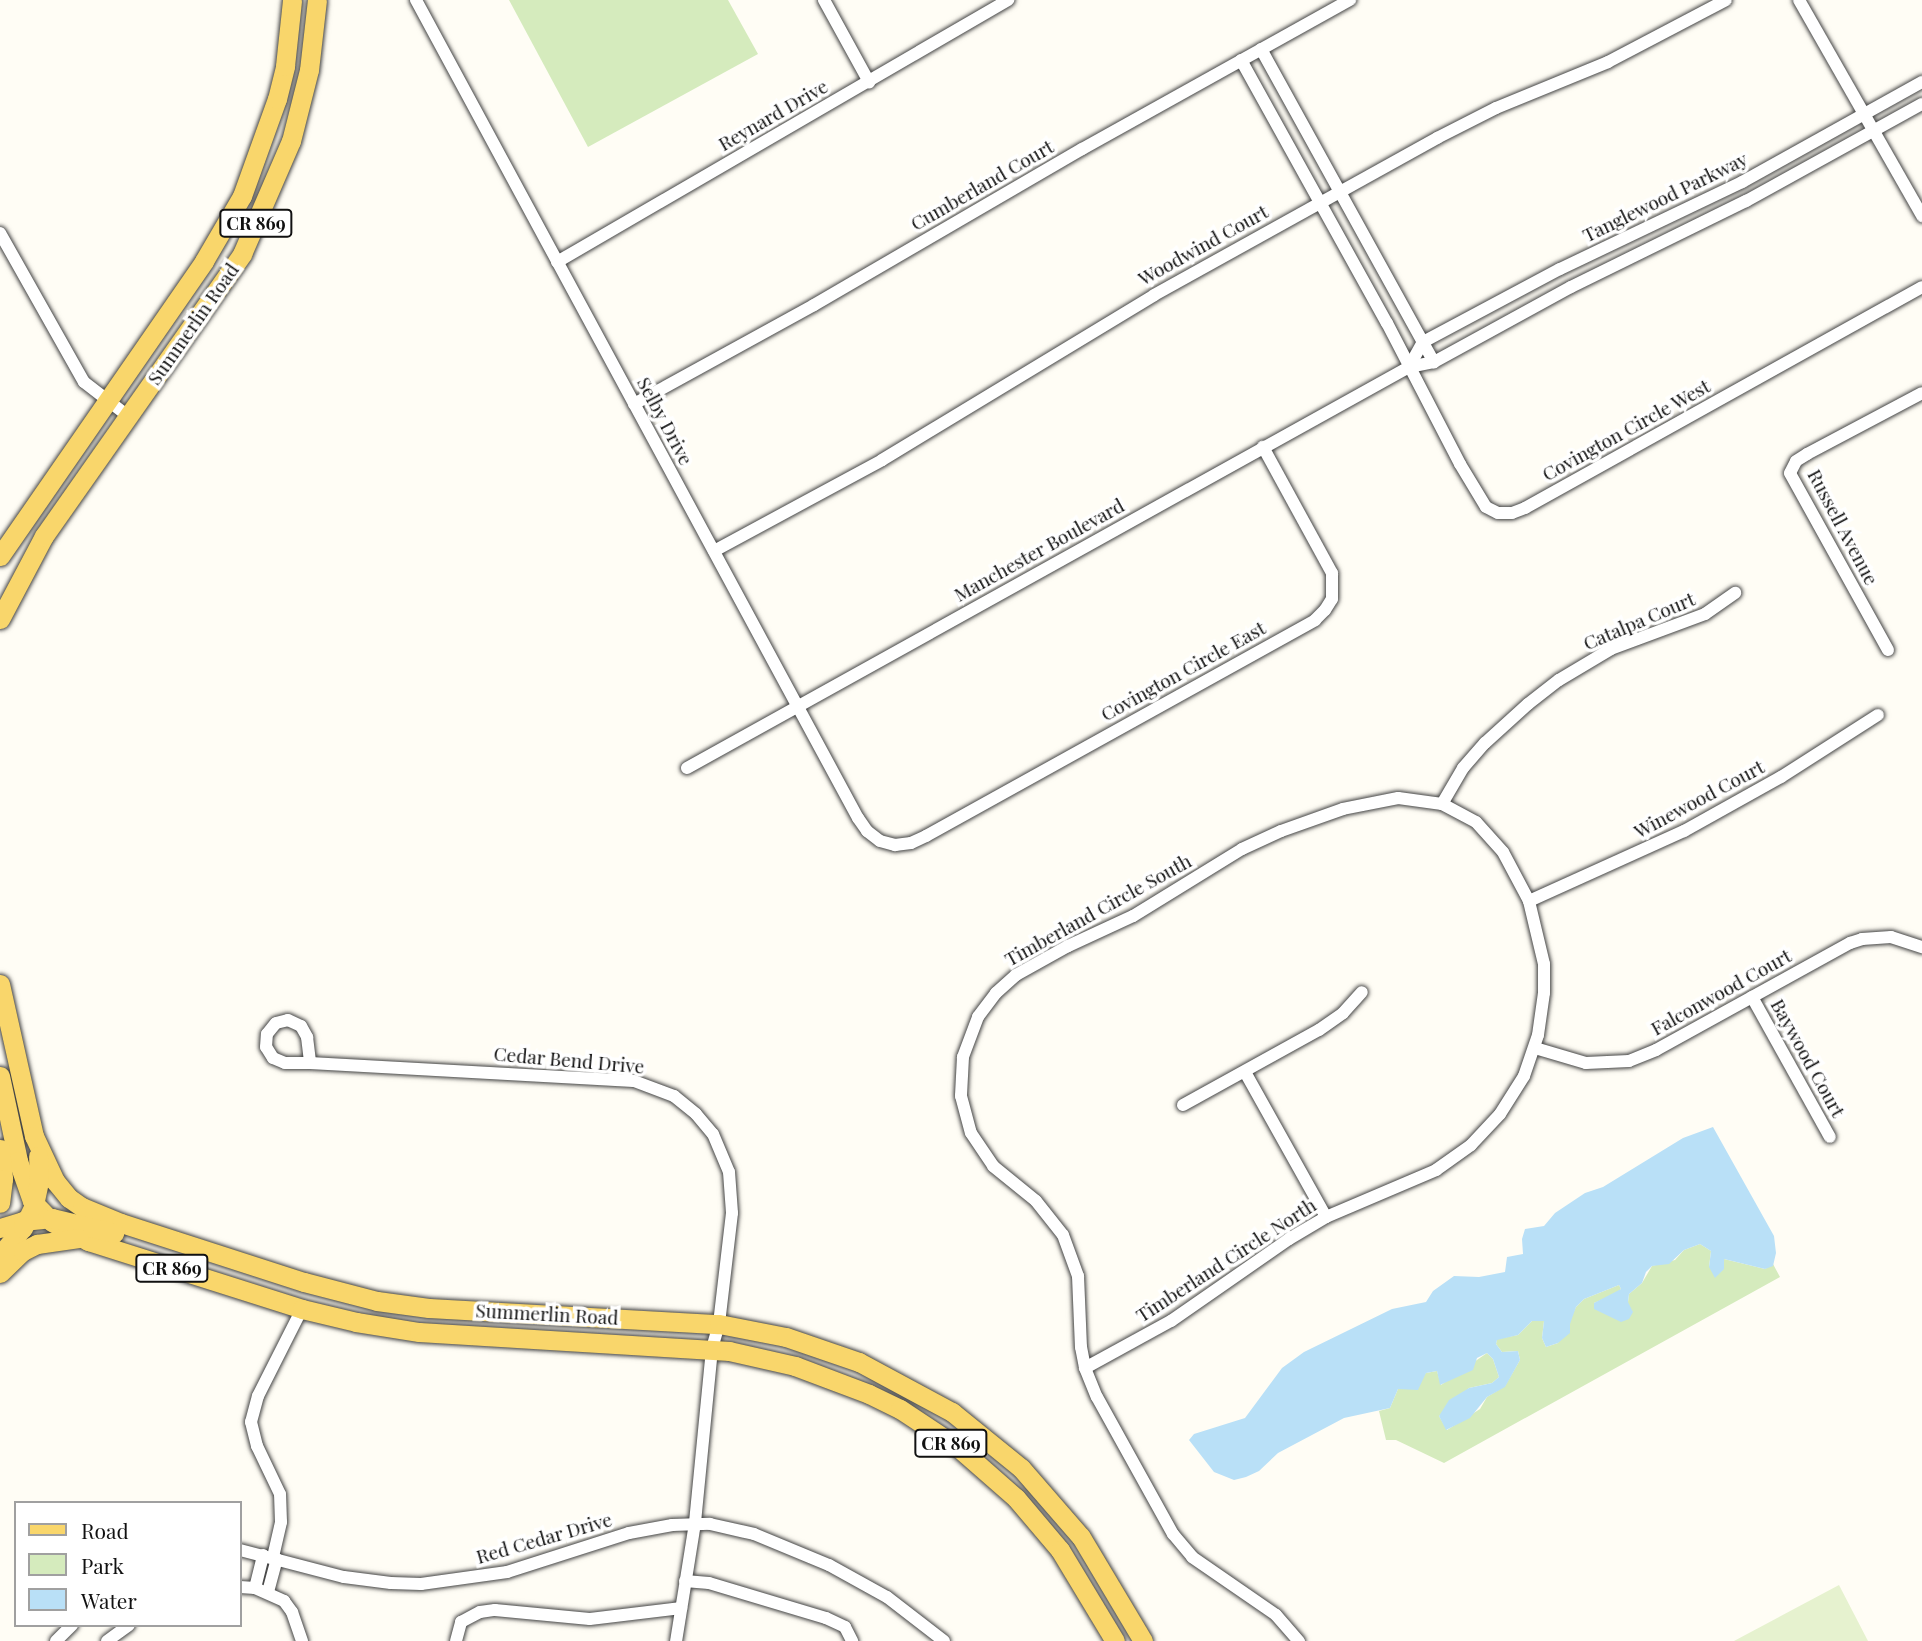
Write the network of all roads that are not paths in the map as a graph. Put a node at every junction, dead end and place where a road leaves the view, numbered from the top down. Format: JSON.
{"nodes":[{"id":1,"x":292,"y":0,"type":"edge"},
{"id":2,"x":317,"y":0,"type":"edge"},
{"id":3,"x":416,"y":0,"type":"edge"},
{"id":4,"x":824,"y":0,"type":"edge"},
{"id":5,"x":1008,"y":0,"type":"edge"},
{"id":6,"x":1350,"y":0,"type":"edge"},
{"id":7,"x":1726,"y":0,"type":"edge"},
{"id":8,"x":1800,"y":0,"type":"edge"},
{"id":9,"x":1261,"y":49,"type":"junction"},
{"id":10,"x":1241,"y":60,"type":"junction"},
{"id":11,"x":869,"y":82,"type":"junction"},
{"id":12,"x":1922,"y":82,"type":"edge"},
{"id":13,"x":1922,"y":104,"type":"edge"},
{"id":14,"x":1866,"y":113,"type":"junction"},
{"id":15,"x":1875,"y":131,"type":"junction"},
{"id":16,"x":1340,"y":192,"type":"junction"},
{"id":17,"x":1717,"y":194,"type":"junction"},
{"id":18,"x":1319,"y":202,"type":"junction"},
{"id":19,"x":1726,"y":211,"type":"junction"},
{"id":20,"x":1922,"y":216,"type":"edge"},
{"id":21,"x":0,"y":233,"type":"edge"},
{"id":22,"x":13,"y":257,"type":"junction"},
{"id":23,"x":558,"y":262,"type":"junction"},
{"id":24,"x":0,"y":264,"type":"edge"},
{"id":25,"x":1568,"y":265,"type":"junction"},
{"id":26,"x":1578,"y":284,"type":"junction"},
{"id":27,"x":1922,"y":287,"type":"edge"},
{"id":28,"x":1423,"y":342,"type":"junction"},
{"id":29,"x":1434,"y":362,"type":"junction"},
{"id":30,"x":1409,"y":368,"type":"junction"},
{"id":31,"x":1922,"y":393,"type":"edge"},
{"id":32,"x":105,"y":402,"type":"junction"},
{"id":33,"x":634,"y":404,"type":"junction"},
{"id":34,"x":128,"y":416,"type":"junction"},
{"id":35,"x":1263,"y":447,"type":"junction"},
{"id":36,"x":714,"y":551,"type":"junction"},
{"id":37,"x":0,"y":556,"type":"edge"},
{"id":38,"x":1735,"y":593,"type":"dead end"},
{"id":39,"x":0,"y":619,"type":"edge"},
{"id":40,"x":1888,"y":650,"type":"dead end"},
{"id":41,"x":798,"y":706,"type":"junction"},
{"id":42,"x":1878,"y":715,"type":"dead end"},
{"id":43,"x":687,"y":768,"type":"dead end"},
{"id":44,"x":1442,"y":804,"type":"junction"},
{"id":45,"x":895,"y":845,"type":"joint"},
{"id":46,"x":1529,"y":901,"type":"junction"},
{"id":47,"x":1922,"y":947,"type":"edge"},
{"id":48,"x":0,"y":984,"type":"edge"},
{"id":49,"x":1362,"y":992,"type":"dead end"},
{"id":50,"x":1752,"y":997,"type":"junction"},
{"id":51,"x":1535,"y":1048,"type":"junction"},
{"id":52,"x":310,"y":1063,"type":"dead end"},
{"id":53,"x":1245,"y":1072,"type":"junction"},
{"id":54,"x":0,"y":1076,"type":"edge"},
{"id":55,"x":1183,"y":1105,"type":"dead end"},
{"id":56,"x":34,"y":1136,"type":"junction"},
{"id":57,"x":1830,"y":1137,"type":"dead end"},
{"id":58,"x":0,"y":1149,"type":"edge"},
{"id":59,"x":0,"y":1203,"type":"edge"},
{"id":60,"x":36,"y":1214,"type":"junction"},
{"id":61,"x":1326,"y":1217,"type":"junction"},
{"id":62,"x":0,"y":1228,"type":"edge"},
{"id":63,"x":81,"y":1238,"type":"junction"},
{"id":64,"x":210,"y":1251,"type":"junction"},
{"id":65,"x":0,"y":1255,"type":"edge"},
{"id":66,"x":0,"y":1273,"type":"edge"},
{"id":67,"x":362,"y":1298,"type":"junction"},
{"id":68,"x":302,"y":1309,"type":"junction"},
{"id":69,"x":719,"y":1324,"type":"junction"},
{"id":70,"x":712,"y":1349,"type":"junction"},
{"id":71,"x":1085,"y":1368,"type":"junction"},
{"id":72,"x":695,"y":1523,"type":"junction"},
{"id":73,"x":242,"y":1550,"type":"edge"},
{"id":74,"x":271,"y":1557,"type":"junction"},
{"id":75,"x":685,"y":1581,"type":"junction"},
{"id":76,"x":242,"y":1587,"type":"edge"},
{"id":77,"x":262,"y":1590,"type":"junction"},
{"id":78,"x":681,"y":1608,"type":"junction"},
{"id":79,"x":70,"y":1627,"type":"edge"},
{"id":80,"x":126,"y":1627,"type":"edge"},
{"id":81,"x":55,"y":1641,"type":"edge"},
{"id":82,"x":107,"y":1641,"type":"edge"},
{"id":83,"x":302,"y":1641,"type":"edge"},
{"id":84,"x":456,"y":1641,"type":"edge"},
{"id":85,"x":676,"y":1641,"type":"edge"},
{"id":86,"x":852,"y":1641,"type":"edge"},
{"id":87,"x":944,"y":1641,"type":"edge"},
{"id":88,"x":1115,"y":1641,"type":"edge"},
{"id":89,"x":1143,"y":1641,"type":"edge"},
{"id":90,"x":1299,"y":1641,"type":"edge"}],
"edges":[{"from":1,"to":32,"type":"main road","name":"Summerlin Road","number":"CR 869"},
{"from":2,"to":34,"type":"main road","name":"Summerlin Road","number":"CR 869"},
{"from":3,"to":23,"type":"street","name":"Selby Drive"},
{"from":4,"to":11,"type":"street"},
{"from":5,"to":11,"type":"street","name":"Reynard Drive"},
{"from":6,"to":9,"type":"street","name":"Cumberland Court"},
{"from":7,"to":16,"type":"street","name":"Woodwind Court"},
{"from":8,"to":14,"type":"street"},
{"from":9,"to":10,"type":"street","name":"Cumberland Court"},
{"from":9,"to":16,"type":"street"},
{"from":10,"to":18,"type":"street"},
{"from":10,"to":33,"type":"street","name":"Cumberland Court"},
{"from":11,"to":23,"type":"street","name":"Reynard Drive"},
{"from":12,"to":14,"type":"street","name":"Tanglewood Parkway"},
{"from":13,"to":15,"type":"street","name":"Tanglewood Parkway"},
{"from":14,"to":15,"type":"street"},
{"from":14,"to":17,"type":"street","name":"Tanglewood Parkway"},
{"from":15,"to":19,"type":"street","name":"Tanglewood Parkway"},
{"from":15,"to":20,"type":"street"},
{"from":16,"to":18,"type":"street","name":"Woodwind Court"},
{"from":16,"to":28,"type":"street"},
{"from":17,"to":19,"type":"street"},
{"from":17,"to":25,"type":"street","name":"Tanglewood Parkway"},
{"from":18,"to":30,"type":"street"},
{"from":18,"to":36,"type":"street","name":"Woodwind Court"},
{"from":19,"to":26,"type":"street","name":"Tanglewood Parkway"},
{"from":21,"to":22,"type":"street"},
{"from":22,"to":24,"type":"street"},
{"from":22,"to":32,"type":"street"},
{"from":23,"to":33,"type":"street","name":"Selby Drive"},
{"from":25,"to":26,"type":"street"},
{"from":25,"to":28,"type":"street","name":"Tanglewood Parkway"},
{"from":26,"to":29,"type":"street","name":"Tanglewood Parkway"},
{"from":27,"to":30,"type":"street","name":"Covington Circle West"},
{"from":28,"to":29,"type":"street"},
{"from":28,"to":30,"type":"street"},
{"from":29,"to":30,"type":"street","name":"Tanglewood Parkway"},
{"from":30,"to":35,"type":"street","name":"Manchester Boulevard"},
{"from":31,"to":40,"type":"street","name":"Russell Avenue"},
{"from":32,"to":34,"type":"street"},
{"from":32,"to":37,"type":"main road","name":"Summerlin Road","number":"CR 869"},
{"from":33,"to":36,"type":"street","name":"Selby Drive"},
{"from":34,"to":39,"type":"main road","name":"Summerlin Road","number":"CR 869"},
{"from":35,"to":41,"type":"street","name":"Manchester Boulevard"},
{"from":35,"to":45,"type":"street","name":"Covington Circle East"},
{"from":36,"to":41,"type":"street","name":"Selby Drive"},
{"from":38,"to":44,"type":"street","name":"Catalpa Court"},
{"from":41,"to":43,"type":"street","name":"Manchester Boulevard"},
{"from":41,"to":45,"type":"street","name":"Selby Drive"},
{"from":42,"to":46,"type":"street","name":"Winewood Court"},
{"from":44,"to":46,"type":"street","name":"Timberland Circle South"},
{"from":44,"to":71,"type":"street","name":"Timberland Circle South"},
{"from":46,"to":51,"type":"street","name":"Timberland Circle North"},
{"from":47,"to":50,"type":"street","name":"Falconwood Court"},
{"from":48,"to":56,"type":"main road","name":"Summerlin Road","number":"CR 869"},
{"from":49,"to":53,"type":"street"},
{"from":50,"to":51,"type":"street","name":"Falconwood Court"},
{"from":50,"to":57,"type":"street","name":"Baywood Court"},
{"from":51,"to":61,"type":"street","name":"Timberland Circle North"},
{"from":52,"to":69,"type":"street","name":"Cedar Bend Drive"},
{"from":53,"to":55,"type":"street"},
{"from":53,"to":61,"type":"street"},
{"from":54,"to":60,"type":"main road"},
{"from":56,"to":60,"type":"main road"},
{"from":56,"to":64,"type":"main road","name":"Summerlin Road","number":"CR 869"},
{"from":58,"to":59,"type":"main road"},
{"from":60,"to":62,"type":"main road"},
{"from":60,"to":63,"type":"main road","name":"Summerlin Road","number":"CR 869"},
{"from":60,"to":64,"type":"main road"},
{"from":60,"to":65,"type":"main road"},
{"from":61,"to":71,"type":"street","name":"Timberland Circle North"},
{"from":63,"to":66,"type":"main road"},
{"from":63,"to":68,"type":"main road","name":"Summerlin Road","number":"CR 869"},
{"from":64,"to":67,"type":"main road","name":"Summerlin Road","number":"CR 869"},
{"from":67,"to":68,"type":"main road"},
{"from":67,"to":69,"type":"main road","name":"Summerlin Road","number":"CR 869"},
{"from":68,"to":70,"type":"main road","name":"Summerlin Road","number":"CR 869"},
{"from":68,"to":74,"type":"street"},
{"from":69,"to":70,"type":"street","name":"Cedar Bend Drive"},
{"from":69,"to":89,"type":"main road","name":"Summerlin Road","number":"CR 869"},
{"from":70,"to":72,"type":"street"},
{"from":70,"to":88,"type":"main road","name":"Summerlin Road","number":"CR 869"},
{"from":71,"to":90,"type":"street","name":"Timberland Circle South"},
{"from":72,"to":74,"type":"street","name":"Red Cedar Drive"},
{"from":72,"to":75,"type":"street"},
{"from":72,"to":87,"type":"street","name":"Red Cedar Drive"},
{"from":73,"to":74,"type":"street","name":"Red Cedar Drive"},
{"from":74,"to":77,"type":"street"},
{"from":75,"to":78,"type":"street"},
{"from":75,"to":86,"type":"street"},
{"from":76,"to":77,"type":"street"},
{"from":77,"to":83,"type":"street"},
{"from":78,"to":84,"type":"street"},
{"from":78,"to":85,"type":"street"},
{"from":79,"to":81,"type":"street"},
{"from":80,"to":82,"type":"street"}]}
